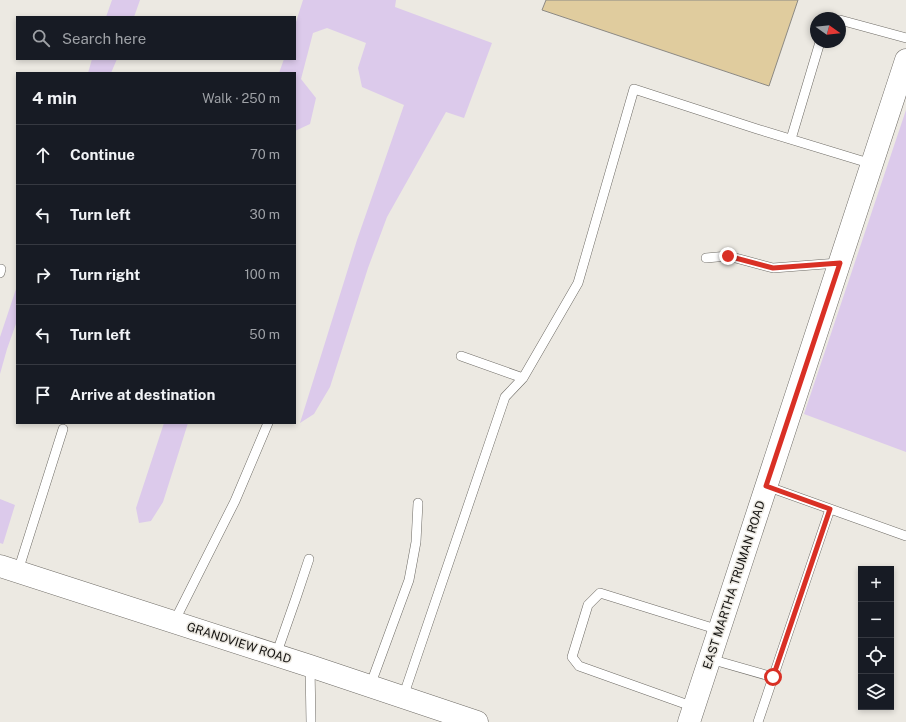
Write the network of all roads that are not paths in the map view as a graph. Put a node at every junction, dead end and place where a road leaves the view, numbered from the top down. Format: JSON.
{"nodes":[{"id":1,"x":846,"y":22,"type":"edge"},
{"id":2,"x":906,"y":38,"type":"edge"},
{"id":3,"x":818,"y":48,"type":"edge"},
{"id":4,"x":906,"y":60,"type":"edge"},
{"id":5,"x":791,"y":139,"type":"junction"},
{"id":6,"x":872,"y":164,"type":"junction"},
{"id":7,"x":706,"y":258,"type":"dead end"},
{"id":8,"x":840,"y":263,"type":"junction"},
{"id":9,"x":0,"y":269,"type":"edge"},
{"id":10,"x":0,"y":273,"type":"edge"},
{"id":11,"x":461,"y":356,"type":"dead end"},
{"id":12,"x":522,"y":378,"type":"junction"},
{"id":13,"x":268,"y":424,"type":"edge"},
{"id":14,"x":63,"y":429,"type":"dead end"},
{"id":15,"x":766,"y":486,"type":"junction"},
{"id":16,"x":418,"y":503,"type":"dead end"},
{"id":17,"x":830,"y":509,"type":"junction"},
{"id":18,"x":906,"y":536,"type":"edge"},
{"id":19,"x":309,"y":558,"type":"dead end"},
{"id":20,"x":9,"y":569,"type":"edge"},
{"id":21,"x":174,"y":622,"type":"junction"},
{"id":22,"x":719,"y":630,"type":"junction"},
{"id":23,"x":276,"y":655,"type":"junction"},
{"id":24,"x":710,"y":659,"type":"junction"},
{"id":25,"x":310,"y":666,"type":"junction"},
{"id":26,"x":773,"y":677,"type":"junction"},
{"id":27,"x":370,"y":686,"type":"junction"},
{"id":28,"x":403,"y":697,"type":"junction"},
{"id":29,"x":692,"y":714,"type":"edge"},
{"id":30,"x":311,"y":722,"type":"edge"},
{"id":31,"x":477,"y":722,"type":"edge"},
{"id":32,"x":758,"y":722,"type":"edge"}],
"edges":[{"from":1,"to":2,"type":"lane"},
{"from":3,"to":5,"type":"lane"},
{"from":4,"to":6,"type":"main road","name":"EAST MARTHA TRUMAN ROAD"},
{"from":5,"to":6,"type":"lane"},
{"from":5,"to":12,"type":"lane"},
{"from":6,"to":8,"type":"main road","name":"EAST MARTHA TRUMAN ROAD"},
{"from":7,"to":8,"type":"lane"},
{"from":8,"to":15,"type":"main road","name":"EAST MARTHA TRUMAN ROAD"},
{"from":9,"to":10,"type":"lane"},
{"from":11,"to":12,"type":"lane"},
{"from":12,"to":28,"type":"lane"},
{"from":13,"to":21,"type":"lane"},
{"from":14,"to":20,"type":"lane"},
{"from":15,"to":17,"type":"lane"},
{"from":15,"to":22,"type":"main road","name":"EAST MARTHA TRUMAN ROAD"},
{"from":16,"to":27,"type":"lane"},
{"from":17,"to":18,"type":"lane"},
{"from":17,"to":26,"type":"lane"},
{"from":19,"to":23,"type":"lane"},
{"from":20,"to":21,"type":"main road","name":"GRANDVIEW ROAD"},
{"from":21,"to":23,"type":"main road","name":"GRANDVIEW ROAD"},
{"from":22,"to":24,"type":"main road","name":"EAST MARTHA TRUMAN ROAD"},
{"from":22,"to":29,"type":"lane"},
{"from":23,"to":25,"type":"main road","name":"GRANDVIEW ROAD"},
{"from":24,"to":26,"type":"lane"},
{"from":24,"to":29,"type":"main road","name":"EAST MARTHA TRUMAN ROAD"},
{"from":25,"to":27,"type":"main road","name":"GRANDVIEW ROAD"},
{"from":25,"to":30,"type":"lane"},
{"from":26,"to":32,"type":"lane"},
{"from":27,"to":28,"type":"main road","name":"GRANDVIEW ROAD"},
{"from":28,"to":31,"type":"main road","name":"GRANDVIEW ROAD"}]}
